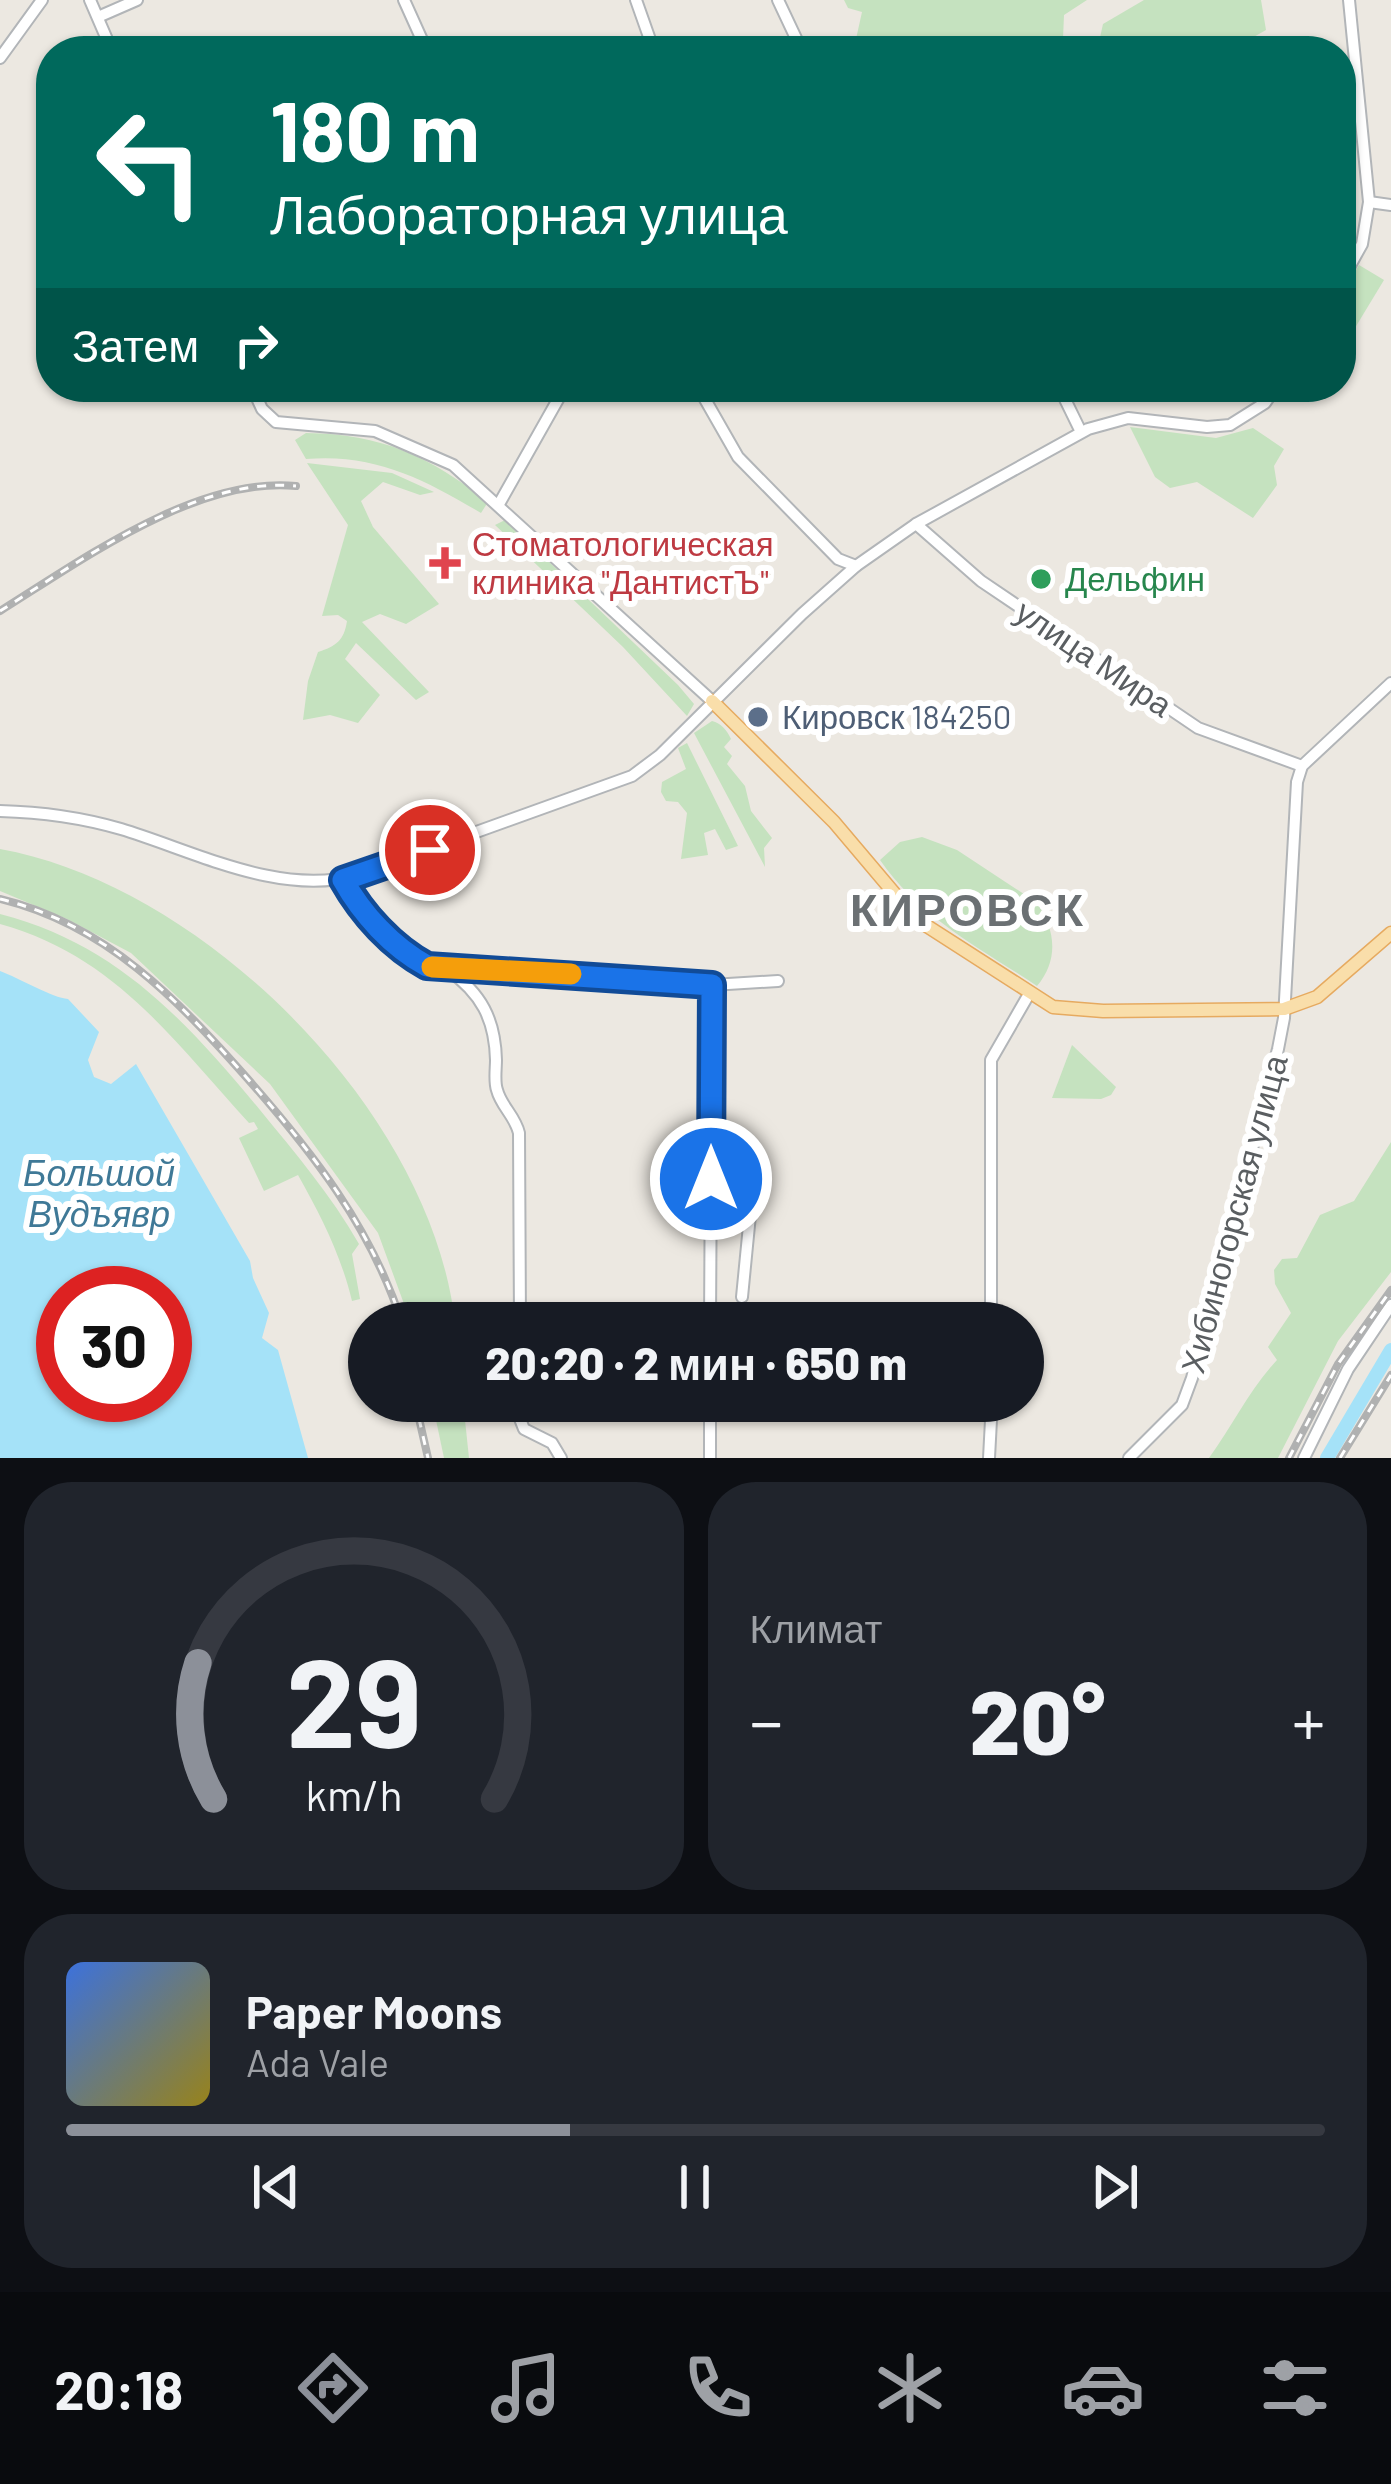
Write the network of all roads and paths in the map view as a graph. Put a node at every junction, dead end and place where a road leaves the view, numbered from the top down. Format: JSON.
{"nodes":[{"id":1,"x":42,"y":0,"type":"edge"},
{"id":2,"x":90,"y":0,"type":"edge"},
{"id":3,"x":137,"y":0,"type":"edge"},
{"id":4,"x":404,"y":0,"type":"edge"},
{"id":5,"x":636,"y":0,"type":"edge"},
{"id":6,"x":778,"y":0,"type":"edge"},
{"id":7,"x":1349,"y":0,"type":"edge"},
{"id":8,"x":98,"y":17,"type":"junction"},
{"id":9,"x":106,"y":36,"type":"edge"},
{"id":10,"x":420,"y":36,"type":"edge"},
{"id":11,"x":649,"y":36,"type":"edge"},
{"id":12,"x":795,"y":36,"type":"edge"},
{"id":13,"x":1353,"y":36,"type":"edge"},
{"id":14,"x":0,"y":58,"type":"edge"},
{"id":15,"x":1356,"y":71,"type":"edge"},
{"id":16,"x":1369,"y":202,"type":"junction"},
{"id":17,"x":1391,"y":206,"type":"edge"},
{"id":18,"x":1356,"y":255,"type":"edge"},
{"id":19,"x":260,"y":402,"type":"edge"},
{"id":20,"x":557,"y":402,"type":"edge"},
{"id":21,"x":707,"y":402,"type":"edge"},
{"id":22,"x":1066,"y":402,"type":"edge"},
{"id":23,"x":1265,"y":402,"type":"edge"},
{"id":24,"x":1082,"y":433,"type":"junction"},
{"id":25,"x":500,"y":504,"type":"junction"},
{"id":26,"x":916,"y":524,"type":"junction"},
{"id":27,"x":856,"y":566,"type":"junction"},
{"id":28,"x":1391,"y":683,"type":"edge"},
{"id":29,"x":712,"y":701,"type":"junction"},
{"id":30,"x":1300,"y":762,"type":"junction"},
{"id":31,"x":0,"y":811,"type":"edge"},
{"id":32,"x":343,"y":880,"type":"junction"},
{"id":33,"x":1391,"y":933,"type":"edge"},
{"id":34,"x":448,"y":970,"type":"junction"},
{"id":35,"x":778,"y":981,"type":"dead end"},
{"id":36,"x":712,"y":985,"type":"junction"},
{"id":37,"x":1032,"y":996,"type":"junction"},
{"id":38,"x":1284,"y":1009,"type":"junction"},
{"id":39,"x":711,"y":1179,"type":"junction"},
{"id":40,"x":742,"y":1297,"type":"dead end"},
{"id":41,"x":520,"y":1302,"type":"edge"},
{"id":42,"x":710,"y":1302,"type":"edge"},
{"id":43,"x":991,"y":1302,"type":"edge"},
{"id":44,"x":1391,"y":1304,"type":"edge"},
{"id":45,"x":521,"y":1422,"type":"edge"},
{"id":46,"x":710,"y":1422,"type":"edge"},
{"id":47,"x":991,"y":1422,"type":"edge"},
{"id":48,"x":561,"y":1458,"type":"edge"},
{"id":49,"x":710,"y":1458,"type":"edge"},
{"id":50,"x":989,"y":1458,"type":"edge"},
{"id":51,"x":1129,"y":1458,"type":"edge"},
{"id":52,"x":1304,"y":1458,"type":"edge"}],
"edges":[{"from":1,"to":14,"type":"street"},
{"from":2,"to":8,"type":"street"},
{"from":3,"to":8,"type":"street"},
{"from":4,"to":10,"type":"street"},
{"from":5,"to":11,"type":"street"},
{"from":6,"to":12,"type":"street"},
{"from":7,"to":13,"type":"street"},
{"from":8,"to":9,"type":"street"},
{"from":15,"to":16,"type":"street"},
{"from":16,"to":17,"type":"street"},
{"from":16,"to":18,"type":"street"},
{"from":19,"to":25,"type":"street"},
{"from":20,"to":25,"type":"street"},
{"from":21,"to":27,"type":"street"},
{"from":22,"to":24,"type":"street"},
{"from":23,"to":24,"type":"street"},
{"from":24,"to":26,"type":"street"},
{"from":25,"to":29,"type":"street"},
{"from":26,"to":27,"type":"street"},
{"from":26,"to":30,"type":"street","name":"улица Мира"},
{"from":27,"to":29,"type":"street"},
{"from":28,"to":30,"type":"street"},
{"from":29,"to":32,"type":"street"},
{"from":29,"to":37,"type":"main road"},
{"from":30,"to":38,"type":"street","name":"Хибиногорская улица"},
{"from":31,"to":32,"type":"street"},
{"from":32,"to":34,"type":"street"},
{"from":33,"to":38,"type":"main road"},
{"from":34,"to":36,"type":"street"},
{"from":34,"to":41,"type":"street"},
{"from":35,"to":36,"type":"street"},
{"from":36,"to":39,"type":"street"},
{"from":37,"to":38,"type":"main road"},
{"from":37,"to":43,"type":"street"},
{"from":38,"to":51,"type":"street","name":"Хибиногорская улица"},
{"from":39,"to":40,"type":"street"},
{"from":39,"to":42,"type":"street"},
{"from":44,"to":52,"type":"street"},
{"from":45,"to":48,"type":"street"},
{"from":46,"to":49,"type":"street"},
{"from":47,"to":50,"type":"street"}]}
